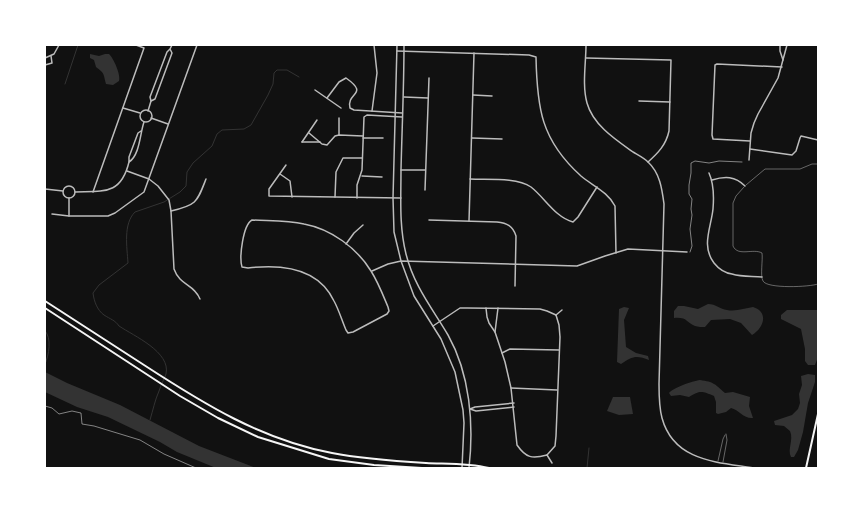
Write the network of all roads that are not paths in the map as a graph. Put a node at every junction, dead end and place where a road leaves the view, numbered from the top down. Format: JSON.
{"nodes":[{"id":1,"x":59,"y":45,"type":"edge"},
{"id":2,"x":136,"y":45,"type":"edge"},
{"id":3,"x":172,"y":45,"type":"edge"},
{"id":4,"x":198,"y":45,"type":"edge"},
{"id":5,"x":374,"y":45,"type":"edge"},
{"id":6,"x":397,"y":45,"type":"edge"},
{"id":7,"x":404,"y":45,"type":"edge"},
{"id":8,"x":586,"y":45,"type":"edge"},
{"id":9,"x":780,"y":45,"type":"edge"},
{"id":10,"x":788,"y":45,"type":"edge"},
{"id":11,"x":170,"y":49,"type":"junction"},
{"id":12,"x":397,"y":51,"type":"junction"},
{"id":13,"x":404,"y":51,"type":"junction"},
{"id":14,"x":474,"y":54,"type":"junction"},
{"id":15,"x":51,"y":56,"type":"junction"},
{"id":16,"x":45,"y":58,"type":"edge"},
{"id":17,"x":586,"y":58,"type":"junction"},
{"id":18,"x":783,"y":60,"type":"junction"},
{"id":19,"x":45,"y":66,"type":"edge"},
{"id":20,"x":782,"y":66,"type":"junction"},
{"id":21,"x":428,"y":78,"type":"dead end"},
{"id":22,"x":315,"y":90,"type":"dead end"},
{"id":23,"x":473,"y":95,"type":"junction"},
{"id":24,"x":492,"y":96,"type":"dead end"},
{"id":25,"x":403,"y":97,"type":"junction"},
{"id":26,"x":327,"y":98,"type":"junction"},
{"id":27,"x":428,"y":98,"type":"junction"},
{"id":28,"x":152,"y":101,"type":"junction"},
{"id":29,"x":639,"y":101,"type":"dead end"},
{"id":30,"x":670,"y":102,"type":"junction"},
{"id":31,"x":123,"y":108,"type":"junction"},
{"id":32,"x":341,"y":108,"type":"dead end"},
{"id":33,"x":148,"y":111,"type":"junction"},
{"id":34,"x":372,"y":111,"type":"junction"},
{"id":35,"x":395,"y":112,"type":"junction"},
{"id":36,"x":140,"y":113,"type":"junction"},
{"id":37,"x":402,"y":113,"type":"junction"},
{"id":38,"x":395,"y":117,"type":"junction"},
{"id":39,"x":402,"y":117,"type":"junction"},
{"id":40,"x":152,"y":118,"type":"junction"},
{"id":41,"x":339,"y":118,"type":"dead end"},
{"id":42,"x":318,"y":120,"type":"dead end"},
{"id":43,"x":144,"y":122,"type":"junction"},
{"id":44,"x":169,"y":124,"type":"junction"},
{"id":45,"x":141,"y":131,"type":"junction"},
{"id":46,"x":308,"y":133,"type":"junction"},
{"id":47,"x":339,"y":135,"type":"junction"},
{"id":48,"x":363,"y":137,"type":"junction"},
{"id":49,"x":383,"y":138,"type":"dead end"},
{"id":50,"x":472,"y":138,"type":"junction"},
{"id":51,"x":502,"y":139,"type":"dead end"},
{"id":52,"x":818,"y":140,"type":"edge"},
{"id":53,"x":750,"y":141,"type":"junction"},
{"id":54,"x":320,"y":142,"type":"junction"},
{"id":55,"x":750,"y":149,"type":"junction"},
{"id":56,"x":362,"y":158,"type":"junction"},
{"id":57,"x":749,"y":160,"type":"dead end"},
{"id":58,"x":129,"y":162,"type":"junction"},
{"id":59,"x":648,"y":162,"type":"junction"},
{"id":60,"x":818,"y":164,"type":"edge"},
{"id":61,"x":286,"y":165,"type":"dead end"},
{"id":62,"x":401,"y":170,"type":"junction"},
{"id":63,"x":426,"y":170,"type":"junction"},
{"id":64,"x":127,"y":171,"type":"junction"},
{"id":65,"x":709,"y":173,"type":"dead end"},
{"id":66,"x":280,"y":174,"type":"junction"},
{"id":67,"x":361,"y":176,"type":"junction"},
{"id":68,"x":382,"y":177,"type":"dead end"},
{"id":69,"x":149,"y":179,"type":"junction"},
{"id":70,"x":206,"y":179,"type":"dead end"},
{"id":71,"x":470,"y":179,"type":"junction"},
{"id":72,"x":712,"y":180,"type":"junction"},
{"id":73,"x":746,"y":186,"type":"junction"},
{"id":74,"x":597,"y":187,"type":"junction"},
{"id":75,"x":45,"y":189,"type":"edge"},
{"id":76,"x":426,"y":190,"type":"dead end"},
{"id":77,"x":63,"y":191,"type":"junction"},
{"id":78,"x":75,"y":192,"type":"junction"},
{"id":79,"x":93,"y":192,"type":"junction"},
{"id":80,"x":292,"y":196,"type":"junction"},
{"id":81,"x":335,"y":197,"type":"junction"},
{"id":82,"x":69,"y":198,"type":"junction"},
{"id":83,"x":357,"y":198,"type":"junction"},
{"id":84,"x":393,"y":198,"type":"junction"},
{"id":85,"x":400,"y":198,"type":"junction"},
{"id":86,"x":171,"y":212,"type":"junction"},
{"id":87,"x":52,"y":214,"type":"dead end"},
{"id":88,"x":69,"y":216,"type":"junction"},
{"id":89,"x":429,"y":220,"type":"dead end"},
{"id":90,"x":469,"y":221,"type":"junction"},
{"id":91,"x":363,"y":225,"type":"dead end"},
{"id":92,"x":346,"y":244,"type":"junction"},
{"id":93,"x":663,"y":251,"type":"junction"},
{"id":94,"x":687,"y":252,"type":"road end"},
{"id":95,"x":616,"y":253,"type":"junction"},
{"id":96,"x":401,"y":261,"type":"junction"},
{"id":97,"x":408,"y":261,"type":"junction"},
{"id":98,"x":516,"y":265,"type":"junction"},
{"id":99,"x":371,"y":271,"type":"junction"},
{"id":100,"x":762,"y":277,"type":"junction"},
{"id":101,"x":818,"y":284,"type":"edge"},
{"id":102,"x":515,"y":286,"type":"dead end"},
{"id":103,"x":200,"y":299,"type":"dead end"},
{"id":104,"x":45,"y":300,"type":"edge"},
{"id":105,"x":45,"y":308,"type":"edge"},
{"id":106,"x":486,"y":308,"type":"junction"},
{"id":107,"x":498,"y":308,"type":"junction"},
{"id":108,"x":562,"y":310,"type":"dead end"},
{"id":109,"x":556,"y":316,"type":"junction"},
{"id":110,"x":439,"y":322,"type":"junction"},
{"id":111,"x":433,"y":326,"type":"junction"},
{"id":112,"x":495,"y":332,"type":"junction"},
{"id":113,"x":559,"y":350,"type":"junction"},
{"id":114,"x":501,"y":353,"type":"junction"},
{"id":115,"x":511,"y":388,"type":"junction"},
{"id":116,"x":558,"y":390,"type":"junction"},
{"id":117,"x":514,"y":403,"type":"junction"},
{"id":118,"x":514,"y":407,"type":"junction"},
{"id":119,"x":470,"y":409,"type":"junction"},
{"id":120,"x":818,"y":414,"type":"edge"},
{"id":121,"x":547,"y":455,"type":"junction"},
{"id":122,"x":718,"y":462,"type":"junction"},
{"id":123,"x":552,"y":463,"type":"dead end"},
{"id":124,"x":723,"y":463,"type":"junction"},
{"id":125,"x":462,"y":464,"type":"junction"},
{"id":126,"x":469,"y":464,"type":"junction"},
{"id":127,"x":422,"y":468,"type":"edge"},
{"id":128,"x":462,"y":468,"type":"edge"},
{"id":129,"x":468,"y":468,"type":"edge"},
{"id":130,"x":489,"y":468,"type":"edge"},
{"id":131,"x":755,"y":468,"type":"edge"},
{"id":132,"x":806,"y":468,"type":"edge"}],
"edges":[{"from":1,"to":15,"type":"street"},
{"from":2,"to":31,"type":"street"},
{"from":3,"to":11,"type":"street"},
{"from":4,"to":44,"type":"street"},
{"from":5,"to":34,"type":"street"},
{"from":6,"to":12,"type":"street"},
{"from":7,"to":13,"type":"street"},
{"from":8,"to":17,"type":"street"},
{"from":9,"to":18,"type":"street"},
{"from":10,"to":18,"type":"street"},
{"from":11,"to":28,"type":"street"},
{"from":11,"to":28,"type":"street"},
{"from":12,"to":13,"type":"street"},
{"from":12,"to":35,"type":"street"},
{"from":13,"to":14,"type":"street"},
{"from":13,"to":25,"type":"street"},
{"from":14,"to":23,"type":"street"},
{"from":14,"to":74,"type":"street"},
{"from":15,"to":16,"type":"street"},
{"from":15,"to":19,"type":"street"},
{"from":17,"to":30,"type":"street"},
{"from":17,"to":59,"type":"street"},
{"from":18,"to":20,"type":"street"},
{"from":20,"to":53,"type":"street"},
{"from":20,"to":53,"type":"street"},
{"from":21,"to":27,"type":"street"},
{"from":22,"to":26,"type":"street"},
{"from":23,"to":24,"type":"street"},
{"from":23,"to":50,"type":"street"},
{"from":25,"to":27,"type":"street"},
{"from":25,"to":37,"type":"street"},
{"from":26,"to":32,"type":"street"},
{"from":26,"to":34,"type":"street"},
{"from":27,"to":63,"type":"street"},
{"from":28,"to":33,"type":"street"},
{"from":29,"to":30,"type":"street"},
{"from":30,"to":59,"type":"street"},
{"from":31,"to":36,"type":"street"},
{"from":31,"to":79,"type":"street"},
{"from":33,"to":36,"type":"street"},
{"from":33,"to":40,"type":"street"},
{"from":34,"to":35,"type":"street"},
{"from":35,"to":37,"type":"street"},
{"from":35,"to":38,"type":"street"},
{"from":36,"to":43,"type":"street"},
{"from":37,"to":39,"type":"street"},
{"from":38,"to":39,"type":"street"},
{"from":38,"to":48,"type":"street"},
{"from":38,"to":84,"type":"street"},
{"from":39,"to":62,"type":"street"},
{"from":40,"to":43,"type":"street"},
{"from":40,"to":44,"type":"street"},
{"from":41,"to":47,"type":"street"},
{"from":42,"to":46,"type":"street"},
{"from":43,"to":45,"type":"street"},
{"from":44,"to":69,"type":"street"},
{"from":45,"to":58,"type":"street"},
{"from":45,"to":58,"type":"street"},
{"from":46,"to":54,"type":"street"},
{"from":46,"to":54,"type":"street"},
{"from":47,"to":48,"type":"street"},
{"from":47,"to":54,"type":"street"},
{"from":48,"to":49,"type":"street"},
{"from":48,"to":56,"type":"street"},
{"from":50,"to":51,"type":"street"},
{"from":50,"to":71,"type":"street"},
{"from":52,"to":55,"type":"street"},
{"from":53,"to":55,"type":"street"},
{"from":55,"to":57,"type":"street"},
{"from":56,"to":67,"type":"street"},
{"from":56,"to":81,"type":"street"},
{"from":58,"to":64,"type":"street"},
{"from":59,"to":93,"type":"street"},
{"from":60,"to":73,"type":"lane"},
{"from":61,"to":66,"type":"street"},
{"from":62,"to":63,"type":"street"},
{"from":62,"to":85,"type":"street"},
{"from":63,"to":76,"type":"street"},
{"from":64,"to":69,"type":"street"},
{"from":64,"to":79,"type":"street"},
{"from":65,"to":72,"type":"street"},
{"from":66,"to":80,"type":"street"},
{"from":66,"to":80,"type":"street"},
{"from":67,"to":68,"type":"street"},
{"from":67,"to":83,"type":"street"},
{"from":69,"to":86,"type":"street"},
{"from":69,"to":88,"type":"street"},
{"from":70,"to":86,"type":"street"},
{"from":71,"to":74,"type":"street"},
{"from":71,"to":90,"type":"street"},
{"from":72,"to":73,"type":"street"},
{"from":72,"to":100,"type":"street"},
{"from":73,"to":100,"type":"lane"},
{"from":74,"to":95,"type":"street"},
{"from":75,"to":77,"type":"street"},
{"from":77,"to":78,"type":"street"},
{"from":77,"to":82,"type":"street"},
{"from":78,"to":79,"type":"street"},
{"from":78,"to":82,"type":"street"},
{"from":80,"to":81,"type":"street"},
{"from":81,"to":83,"type":"street"},
{"from":82,"to":88,"type":"street"},
{"from":83,"to":84,"type":"street"},
{"from":84,"to":85,"type":"street"},
{"from":84,"to":96,"type":"street"},
{"from":85,"to":97,"type":"street"},
{"from":86,"to":103,"type":"street"},
{"from":87,"to":88,"type":"street"},
{"from":89,"to":90,"type":"street"},
{"from":90,"to":98,"type":"street"},
{"from":91,"to":92,"type":"street"},
{"from":92,"to":99,"type":"street"},
{"from":92,"to":99,"type":"street"},
{"from":93,"to":94,"type":"street"},
{"from":93,"to":95,"type":"street"},
{"from":93,"to":122,"type":"street"},
{"from":95,"to":98,"type":"street"},
{"from":96,"to":97,"type":"street"},
{"from":96,"to":99,"type":"street"},
{"from":96,"to":111,"type":"street"},
{"from":97,"to":98,"type":"street"},
{"from":97,"to":110,"type":"street"},
{"from":98,"to":102,"type":"street"},
{"from":100,"to":101,"type":"lane"},
{"from":104,"to":125,"type":"main road"},
{"from":105,"to":127,"type":"main road"},
{"from":106,"to":107,"type":"street"},
{"from":106,"to":110,"type":"street"},
{"from":106,"to":112,"type":"street"},
{"from":107,"to":109,"type":"street"},
{"from":107,"to":112,"type":"street"},
{"from":108,"to":109,"type":"street"},
{"from":109,"to":113,"type":"street"},
{"from":110,"to":111,"type":"street"},
{"from":110,"to":119,"type":"street"},
{"from":111,"to":125,"type":"street"},
{"from":112,"to":114,"type":"street"},
{"from":113,"to":114,"type":"street"},
{"from":113,"to":116,"type":"street"},
{"from":114,"to":115,"type":"street"},
{"from":115,"to":116,"type":"street"},
{"from":115,"to":117,"type":"street"},
{"from":116,"to":121,"type":"street"},
{"from":117,"to":118,"type":"street"},
{"from":117,"to":119,"type":"street"},
{"from":118,"to":119,"type":"street"},
{"from":118,"to":121,"type":"street"},
{"from":119,"to":126,"type":"street"},
{"from":120,"to":132,"type":"main road"},
{"from":121,"to":123,"type":"street"},
{"from":122,"to":124,"type":"street"},
{"from":122,"to":124,"type":"lane"},
{"from":124,"to":131,"type":"street"},
{"from":125,"to":126,"type":"main road"},
{"from":125,"to":128,"type":"street"},
{"from":126,"to":129,"type":"street"},
{"from":126,"to":130,"type":"main road"}]}
